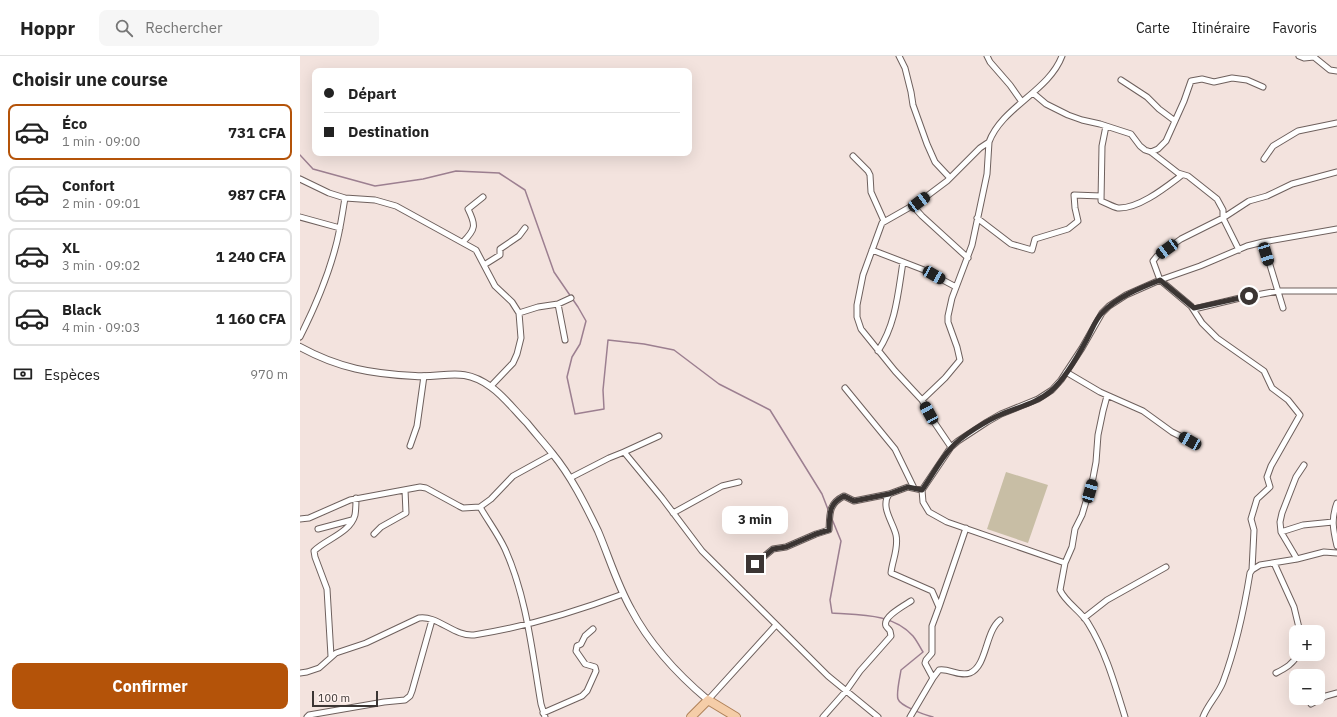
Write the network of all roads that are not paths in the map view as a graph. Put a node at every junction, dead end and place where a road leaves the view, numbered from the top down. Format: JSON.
{"nodes":[{"id":1,"x":899,"y":56,"type":"edge"},
{"id":2,"x":987,"y":56,"type":"edge"},
{"id":3,"x":1062,"y":56,"type":"edge"},
{"id":4,"x":1299,"y":56,"type":"edge"},
{"id":5,"x":1337,"y":71,"type":"edge"},
{"id":6,"x":1121,"y":80,"type":"dead end"},
{"id":7,"x":1263,"y":86,"type":"dead end"},
{"id":8,"x":1033,"y":93,"type":"junction"},
{"id":9,"x":1022,"y":102,"type":"junction"},
{"id":10,"x":1175,"y":121,"type":"junction"},
{"id":11,"x":1337,"y":123,"type":"edge"},
{"id":12,"x":1106,"y":126,"type":"junction"},
{"id":13,"x":989,"y":142,"type":"junction"},
{"id":14,"x":1151,"y":152,"type":"junction"},
{"id":15,"x":853,"y":156,"type":"dead end"},
{"id":16,"x":1264,"y":159,"type":"dead end"},
{"id":17,"x":1337,"y":172,"type":"edge"},
{"id":18,"x":1182,"y":175,"type":"junction"},
{"id":19,"x":950,"y":178,"type":"junction"},
{"id":20,"x":300,"y":179,"type":"edge"},
{"id":21,"x":1101,"y":196,"type":"junction"},
{"id":22,"x":483,"y":197,"type":"dead end"},
{"id":23,"x":345,"y":198,"type":"junction"},
{"id":24,"x":913,"y":206,"type":"junction"},
{"id":25,"x":300,"y":218,"type":"edge"},
{"id":26,"x":977,"y":218,"type":"junction"},
{"id":27,"x":1223,"y":218,"type":"junction"},
{"id":28,"x":884,"y":221,"type":"junction"},
{"id":29,"x":340,"y":228,"type":"junction"},
{"id":30,"x":525,"y":228,"type":"dead end"},
{"id":31,"x":1337,"y":229,"type":"edge"},
{"id":32,"x":463,"y":242,"type":"junction"},
{"id":33,"x":1263,"y":242,"type":"junction"},
{"id":34,"x":872,"y":250,"type":"junction"},
{"id":35,"x":1239,"y":250,"type":"junction"},
{"id":36,"x":968,"y":258,"type":"junction"},
{"id":37,"x":903,"y":262,"type":"junction"},
{"id":38,"x":484,"y":265,"type":"junction"},
{"id":39,"x":1160,"y":280,"type":"junction"},
{"id":40,"x":956,"y":287,"type":"junction"},
{"id":41,"x":1337,"y":291,"type":"edge"},
{"id":42,"x":1278,"y":292,"type":"junction"},
{"id":43,"x":571,"y":298,"type":"dead end"},
{"id":44,"x":558,"y":304,"type":"junction"},
{"id":45,"x":1194,"y":308,"type":"junction"},
{"id":46,"x":1283,"y":308,"type":"dead end"},
{"id":47,"x":519,"y":313,"type":"junction"},
{"id":48,"x":300,"y":337,"type":"edge"},
{"id":49,"x":565,"y":340,"type":"dead end"},
{"id":50,"x":300,"y":347,"type":"edge"},
{"id":51,"x":878,"y":350,"type":"junction"},
{"id":52,"x":1066,"y":372,"type":"junction"},
{"id":53,"x":424,"y":376,"type":"junction"},
{"id":54,"x":491,"y":386,"type":"junction"},
{"id":55,"x":845,"y":388,"type":"dead end"},
{"id":56,"x":1107,"y":396,"type":"junction"},
{"id":57,"x":922,"y":400,"type":"junction"},
{"id":58,"x":659,"y":436,"type":"dead end"},
{"id":59,"x":1196,"y":444,"type":"dead end"},
{"id":60,"x":410,"y":446,"type":"dead end"},
{"id":61,"x":951,"y":448,"type":"junction"},
{"id":62,"x":624,"y":452,"type":"junction"},
{"id":63,"x":553,"y":454,"type":"junction"},
{"id":64,"x":1304,"y":465,"type":"dead end"},
{"id":65,"x":570,"y":478,"type":"junction"},
{"id":66,"x":739,"y":482,"type":"dead end"},
{"id":67,"x":914,"y":488,"type":"junction"},
{"id":68,"x":405,"y":490,"type":"junction"},
{"id":69,"x":922,"y":490,"type":"junction"},
{"id":70,"x":889,"y":494,"type":"junction"},
{"id":71,"x":356,"y":498,"type":"junction"},
{"id":72,"x":1337,"y":502,"type":"edge"},
{"id":73,"x":480,"y":507,"type":"junction"},
{"id":74,"x":673,"y":513,"type":"junction"},
{"id":75,"x":300,"y":519,"type":"edge"},
{"id":76,"x":352,"y":520,"type":"junction"},
{"id":77,"x":1333,"y":522,"type":"junction"},
{"id":78,"x":966,"y":528,"type":"junction"},
{"id":79,"x":318,"y":529,"type":"dead end"},
{"id":80,"x":1281,"y":532,"type":"junction"},
{"id":81,"x":374,"y":534,"type":"dead end"},
{"id":82,"x":1337,"y":546,"type":"edge"},
{"id":83,"x":1337,"y":553,"type":"edge"},
{"id":84,"x":1297,"y":558,"type":"junction"},
{"id":85,"x":1065,"y":563,"type":"junction"},
{"id":86,"x":1274,"y":563,"type":"junction"},
{"id":87,"x":755,"y":564,"type":"dead end"},
{"id":88,"x":1166,"y":567,"type":"dead end"},
{"id":89,"x":1252,"y":570,"type":"junction"},
{"id":90,"x":623,"y":594,"type":"junction"},
{"id":91,"x":911,"y":601,"type":"dead end"},
{"id":92,"x":939,"y":607,"type":"junction"},
{"id":93,"x":1084,"y":618,"type":"junction"},
{"id":94,"x":432,"y":620,"type":"junction"},
{"id":95,"x":1000,"y":620,"type":"dead end"},
{"id":96,"x":528,"y":624,"type":"junction"},
{"id":97,"x":776,"y":625,"type":"junction"},
{"id":98,"x":1298,"y":625,"type":"edge"},
{"id":99,"x":593,"y":629,"type":"dead end"},
{"id":100,"x":331,"y":656,"type":"junction"},
{"id":101,"x":1293,"y":661,"type":"edge"},
{"id":102,"x":300,"y":673,"type":"edge"},
{"id":103,"x":1276,"y":673,"type":"dead end"},
{"id":104,"x":933,"y":678,"type":"junction"},
{"id":105,"x":846,"y":691,"type":"junction"},
{"id":106,"x":1337,"y":693,"type":"edge"},
{"id":107,"x":1325,"y":697,"type":"edge"},
{"id":108,"x":708,"y":700,"type":"junction"},
{"id":109,"x":544,"y":715,"type":"edge"},
{"id":110,"x":307,"y":717,"type":"edge"},
{"id":111,"x":691,"y":717,"type":"edge"},
{"id":112,"x":736,"y":717,"type":"edge"},
{"id":113,"x":823,"y":717,"type":"edge"},
{"id":114,"x":878,"y":717,"type":"edge"},
{"id":115,"x":910,"y":717,"type":"edge"},
{"id":116,"x":1125,"y":717,"type":"edge"},
{"id":117,"x":1204,"y":717,"type":"edge"}],
"edges":[{"from":1,"to":19,"type":"street"},
{"from":2,"to":9,"type":"street"},
{"from":3,"to":8,"type":"street"},
{"from":4,"to":5,"type":"street"},
{"from":6,"to":10,"type":"street"},
{"from":7,"to":10,"type":"street"},
{"from":8,"to":9,"type":"street"},
{"from":8,"to":12,"type":"street"},
{"from":9,"to":13,"type":"street"},
{"from":10,"to":14,"type":"street"},
{"from":11,"to":16,"type":"street"},
{"from":12,"to":14,"type":"street"},
{"from":12,"to":21,"type":"street"},
{"from":13,"to":19,"type":"street"},
{"from":13,"to":26,"type":"street"},
{"from":14,"to":18,"type":"street"},
{"from":15,"to":28,"type":"street"},
{"from":17,"to":27,"type":"street"},
{"from":18,"to":21,"type":"street"},
{"from":18,"to":27,"type":"street"},
{"from":19,"to":24,"type":"street"},
{"from":20,"to":23,"type":"street"},
{"from":21,"to":26,"type":"street"},
{"from":22,"to":32,"type":"street"},
{"from":23,"to":29,"type":"street"},
{"from":23,"to":32,"type":"street"},
{"from":24,"to":28,"type":"street"},
{"from":24,"to":36,"type":"street"},
{"from":25,"to":29,"type":"street"},
{"from":26,"to":36,"type":"street"},
{"from":27,"to":35,"type":"street"},
{"from":27,"to":39,"type":"street"},
{"from":28,"to":34,"type":"street"},
{"from":29,"to":48,"type":"street"},
{"from":30,"to":38,"type":"street"},
{"from":31,"to":33,"type":"street"},
{"from":32,"to":38,"type":"street"},
{"from":33,"to":35,"type":"street"},
{"from":33,"to":42,"type":"street"},
{"from":34,"to":37,"type":"street"},
{"from":34,"to":51,"type":"street"},
{"from":35,"to":39,"type":"street"},
{"from":36,"to":40,"type":"street"},
{"from":37,"to":40,"type":"street"},
{"from":37,"to":51,"type":"street"},
{"from":38,"to":47,"type":"street"},
{"from":39,"to":45,"type":"street"},
{"from":39,"to":52,"type":"street"},
{"from":40,"to":57,"type":"street"},
{"from":41,"to":42,"type":"street"},
{"from":42,"to":45,"type":"street"},
{"from":42,"to":46,"type":"street"},
{"from":43,"to":44,"type":"street"},
{"from":44,"to":47,"type":"street"},
{"from":44,"to":49,"type":"street"},
{"from":45,"to":89,"type":"street"},
{"from":47,"to":54,"type":"street"},
{"from":50,"to":53,"type":"street"},
{"from":51,"to":57,"type":"street"},
{"from":52,"to":56,"type":"street"},
{"from":52,"to":61,"type":"street"},
{"from":53,"to":54,"type":"street"},
{"from":53,"to":60,"type":"street"},
{"from":54,"to":63,"type":"street"},
{"from":55,"to":67,"type":"street"},
{"from":56,"to":59,"type":"street"},
{"from":56,"to":85,"type":"street"},
{"from":57,"to":61,"type":"street"},
{"from":58,"to":62,"type":"street"},
{"from":61,"to":69,"type":"street"},
{"from":62,"to":65,"type":"street"},
{"from":62,"to":74,"type":"street"},
{"from":63,"to":65,"type":"street"},
{"from":63,"to":73,"type":"street"},
{"from":64,"to":80,"type":"street"},
{"from":65,"to":90,"type":"street"},
{"from":66,"to":74,"type":"street"},
{"from":67,"to":69,"type":"street"},
{"from":67,"to":70,"type":"street"},
{"from":68,"to":71,"type":"street"},
{"from":68,"to":73,"type":"street"},
{"from":68,"to":81,"type":"street"},
{"from":69,"to":78,"type":"street"},
{"from":70,"to":87,"type":"street"},
{"from":70,"to":92,"type":"street"},
{"from":71,"to":75,"type":"street"},
{"from":71,"to":76,"type":"street"},
{"from":72,"to":77,"type":"street"},
{"from":73,"to":96,"type":"street"},
{"from":74,"to":97,"type":"street"},
{"from":76,"to":79,"type":"street"},
{"from":76,"to":100,"type":"street"},
{"from":77,"to":80,"type":"street"},
{"from":77,"to":82,"type":"street"},
{"from":78,"to":85,"type":"street"},
{"from":78,"to":92,"type":"street"},
{"from":80,"to":84,"type":"street"},
{"from":83,"to":84,"type":"street"},
{"from":84,"to":86,"type":"street"},
{"from":85,"to":93,"type":"street"},
{"from":86,"to":89,"type":"street"},
{"from":86,"to":98,"type":"street"},
{"from":88,"to":93,"type":"street"},
{"from":89,"to":117,"type":"street"},
{"from":90,"to":96,"type":"street"},
{"from":90,"to":108,"type":"street"},
{"from":91,"to":105,"type":"street"},
{"from":92,"to":104,"type":"street"},
{"from":93,"to":116,"type":"street"},
{"from":94,"to":96,"type":"street"},
{"from":94,"to":100,"type":"street"},
{"from":94,"to":110,"type":"street"},
{"from":95,"to":104,"type":"street"},
{"from":96,"to":109,"type":"street"},
{"from":97,"to":105,"type":"street"},
{"from":97,"to":108,"type":"street"},
{"from":99,"to":109,"type":"street"},
{"from":100,"to":102,"type":"street"},
{"from":101,"to":103,"type":"street"},
{"from":104,"to":115,"type":"street"},
{"from":105,"to":113,"type":"street"},
{"from":105,"to":114,"type":"street"},
{"from":106,"to":107,"type":"street"},
{"from":108,"to":111,"type":"main road"},
{"from":108,"to":112,"type":"main road"}]}
